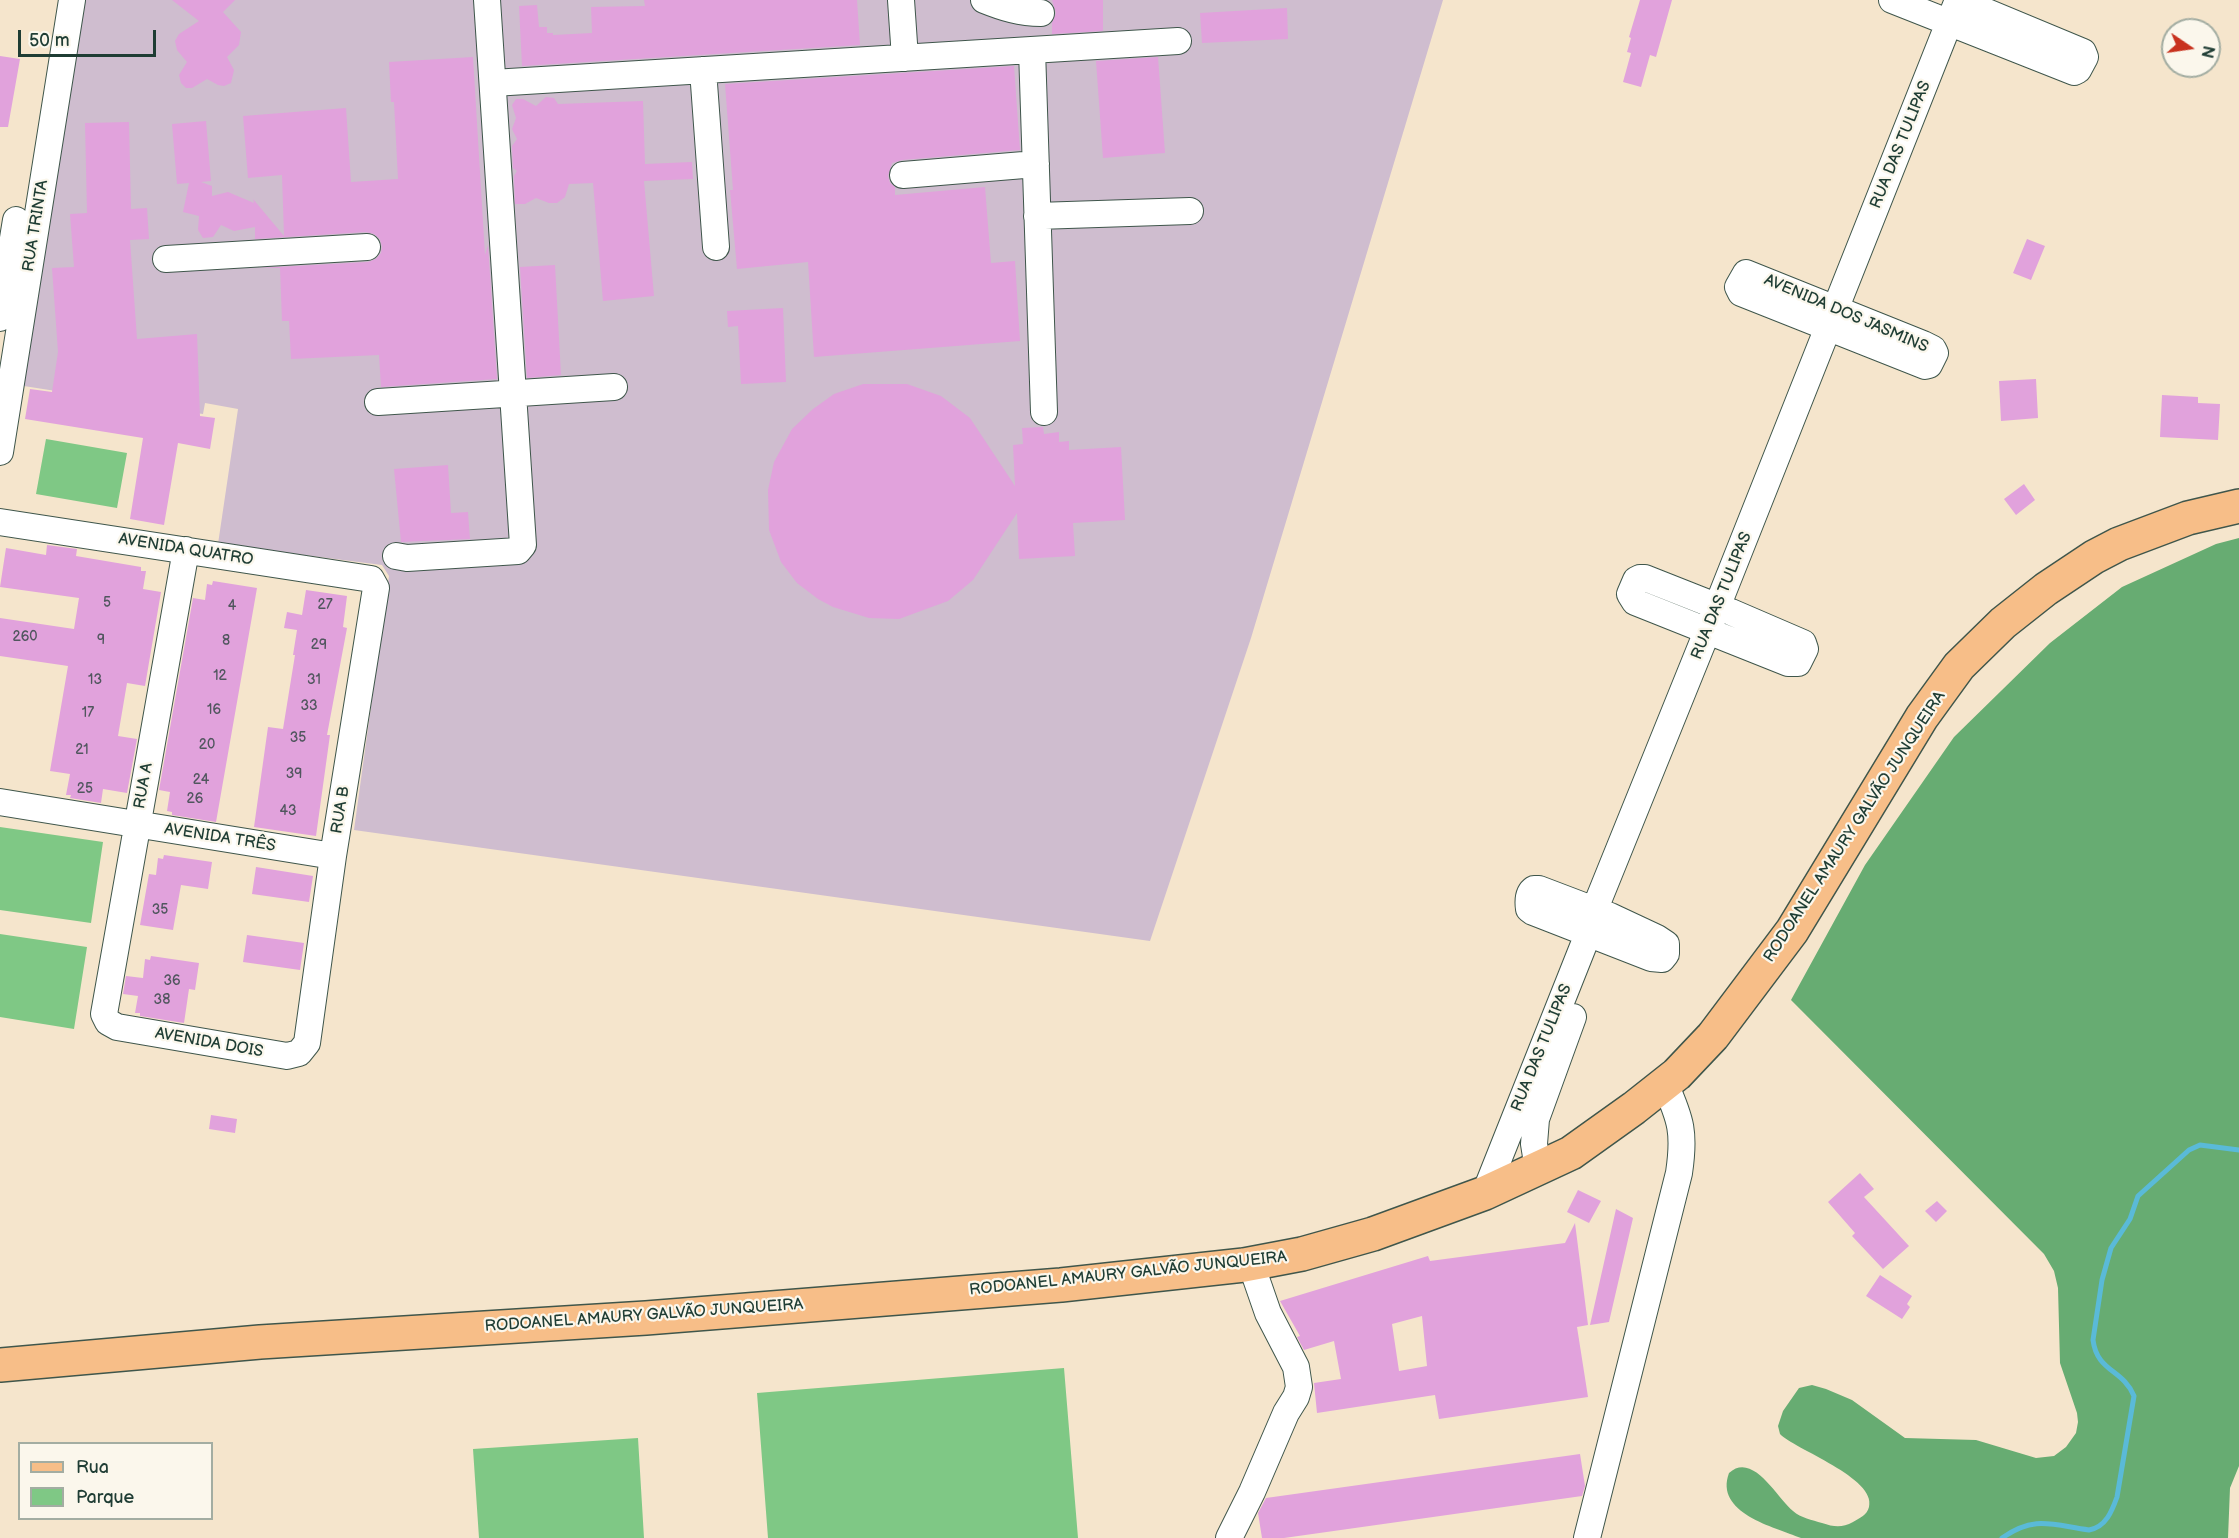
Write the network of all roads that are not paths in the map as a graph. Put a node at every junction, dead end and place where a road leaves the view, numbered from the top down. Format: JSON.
{"nodes":[{"id":1,"x":72,"y":0,"type":"edge"},
{"id":2,"x":487,"y":0,"type":"edge"},
{"id":3,"x":901,"y":0,"type":"edge"},
{"id":4,"x":984,"y":0,"type":"edge"},
{"id":5,"x":1892,"y":0,"type":"edge"},
{"id":6,"x":1962,"y":8,"type":"edge"},
{"id":7,"x":1041,"y":13,"type":"dead end"},
{"id":8,"x":1178,"y":40,"type":"dead end"},
{"id":9,"x":1032,"y":50,"type":"junction"},
{"id":10,"x":2083,"y":57,"type":"dead end"},
{"id":11,"x":905,"y":58,"type":"junction"},
{"id":12,"x":703,"y":70,"type":"junction"},
{"id":13,"x":493,"y":83,"type":"junction"},
{"id":14,"x":1036,"y":164,"type":"junction"},
{"id":15,"x":903,"y":175,"type":"dead end"},
{"id":16,"x":1190,"y":211,"type":"dead end"},
{"id":17,"x":1038,"y":216,"type":"junction"},
{"id":18,"x":16,"y":232,"type":"edge"},
{"id":19,"x":367,"y":247,"type":"dead end"},
{"id":20,"x":717,"y":247,"type":"dead end"},
{"id":21,"x":166,"y":259,"type":"dead end"},
{"id":22,"x":0,"y":318,"type":"edge"},
{"id":23,"x":1839,"y":320,"type":"junction"},
{"id":24,"x":1923,"y":359,"type":"dead end"},
{"id":25,"x":614,"y":387,"type":"dead end"},
{"id":26,"x":513,"y":392,"type":"junction"},
{"id":27,"x":378,"y":402,"type":"dead end"},
{"id":28,"x":1044,"y":412,"type":"dead end"},
{"id":29,"x":0,"y":452,"type":"edge"},
{"id":30,"x":2239,"y":506,"type":"edge"},
{"id":31,"x":0,"y":522,"type":"edge"},
{"id":32,"x":186,"y":550,"type":"junction"},
{"id":33,"x":396,"y":556,"type":"dead end"},
{"id":34,"x":371,"y":579,"type":"joint"},
{"id":35,"x":1724,"y":609,"type":"junction"},
{"id":36,"x":1715,"y":633,"type":"junction"},
{"id":37,"x":0,"y":802,"type":"edge"},
{"id":38,"x":137,"y":824,"type":"junction"},
{"id":39,"x":333,"y":856,"type":"junction"},
{"id":40,"x":1598,"y":925,"type":"junction"},
{"id":41,"x":108,"y":1022,"type":"joint"},
{"id":42,"x":307,"y":1043,"type":"joint"},
{"id":43,"x":1665,"y":1084,"type":"junction"},
{"id":44,"x":1538,"y":1169,"type":"junction"},
{"id":45,"x":1485,"y":1193,"type":"junction"},
{"id":46,"x":1251,"y":1264,"type":"junction"},
{"id":47,"x":0,"y":1365,"type":"edge"},
{"id":48,"x":1229,"y":1538,"type":"edge"},
{"id":49,"x":1587,"y":1538,"type":"edge"}],
"edges":[{"from":1,"to":18,"type":"street","name":"RUA TRINTA"},
{"from":2,"to":13,"type":"street"},
{"from":3,"to":11,"type":"street"},
{"from":4,"to":7,"type":"street"},
{"from":5,"to":6,"type":"street"},
{"from":6,"to":10,"type":"street"},
{"from":6,"to":23,"type":"street","name":"RUA DAS TULIPAS"},
{"from":8,"to":9,"type":"street"},
{"from":9,"to":11,"type":"street"},
{"from":9,"to":14,"type":"street"},
{"from":11,"to":12,"type":"street"},
{"from":12,"to":13,"type":"street"},
{"from":12,"to":20,"type":"street"},
{"from":13,"to":26,"type":"street"},
{"from":14,"to":15,"type":"street"},
{"from":14,"to":17,"type":"street"},
{"from":16,"to":17,"type":"street"},
{"from":17,"to":28,"type":"street"},
{"from":18,"to":22,"type":"street","name":"RUA TRINTA"},
{"from":18,"to":29,"type":"street","name":"RUA TRINTA"},
{"from":19,"to":21,"type":"street"},
{"from":23,"to":24,"type":"street","name":"AVENIDA DOS JASMINS"},
{"from":23,"to":35,"type":"street","name":"RUA DAS TULIPAS"},
{"from":25,"to":26,"type":"street"},
{"from":26,"to":27,"type":"street"},
{"from":26,"to":33,"type":"street"},
{"from":30,"to":43,"type":"main road","name":"RODOANEL AMAURY GALVÃO JUNQUEIRA"},
{"from":31,"to":32,"type":"street","name":"AVENIDA QUATRO"},
{"from":32,"to":34,"type":"street","name":"AVENIDA QUATRO"},
{"from":32,"to":38,"type":"street","name":"RUA A"},
{"from":34,"to":39,"type":"street","name":"RUA B"},
{"from":35,"to":36,"type":"street","name":"RUA DAS TULIPAS"},
{"from":35,"to":36,"type":"street"},
{"from":35,"to":36,"type":"street"},
{"from":36,"to":40,"type":"street","name":"RUA DAS TULIPAS"},
{"from":37,"to":38,"type":"street","name":"AVENIDA TRÊS"},
{"from":38,"to":39,"type":"street","name":"AVENIDA TRÊS"},
{"from":38,"to":41,"type":"street","name":"RUA A"},
{"from":39,"to":42,"type":"street","name":"RUA B"},
{"from":40,"to":44,"type":"street","name":"RUA DAS TULIPAS"},
{"from":40,"to":45,"type":"street","name":"RUA DAS TULIPAS"},
{"from":41,"to":42,"type":"street","name":"AVENIDA DOIS"},
{"from":43,"to":44,"type":"main road","name":"RODOANEL AMAURY GALVÃO JUNQUEIRA"},
{"from":43,"to":49,"type":"street"},
{"from":44,"to":45,"type":"main road","name":"RODOANEL AMAURY GALVÃO JUNQUEIRA"},
{"from":45,"to":46,"type":"main road","name":"RODOANEL AMAURY GALVÃO JUNQUEIRA"},
{"from":46,"to":47,"type":"main road","name":"RODOANEL AMAURY GALVÃO JUNQUEIRA"},
{"from":46,"to":48,"type":"street"}]}
